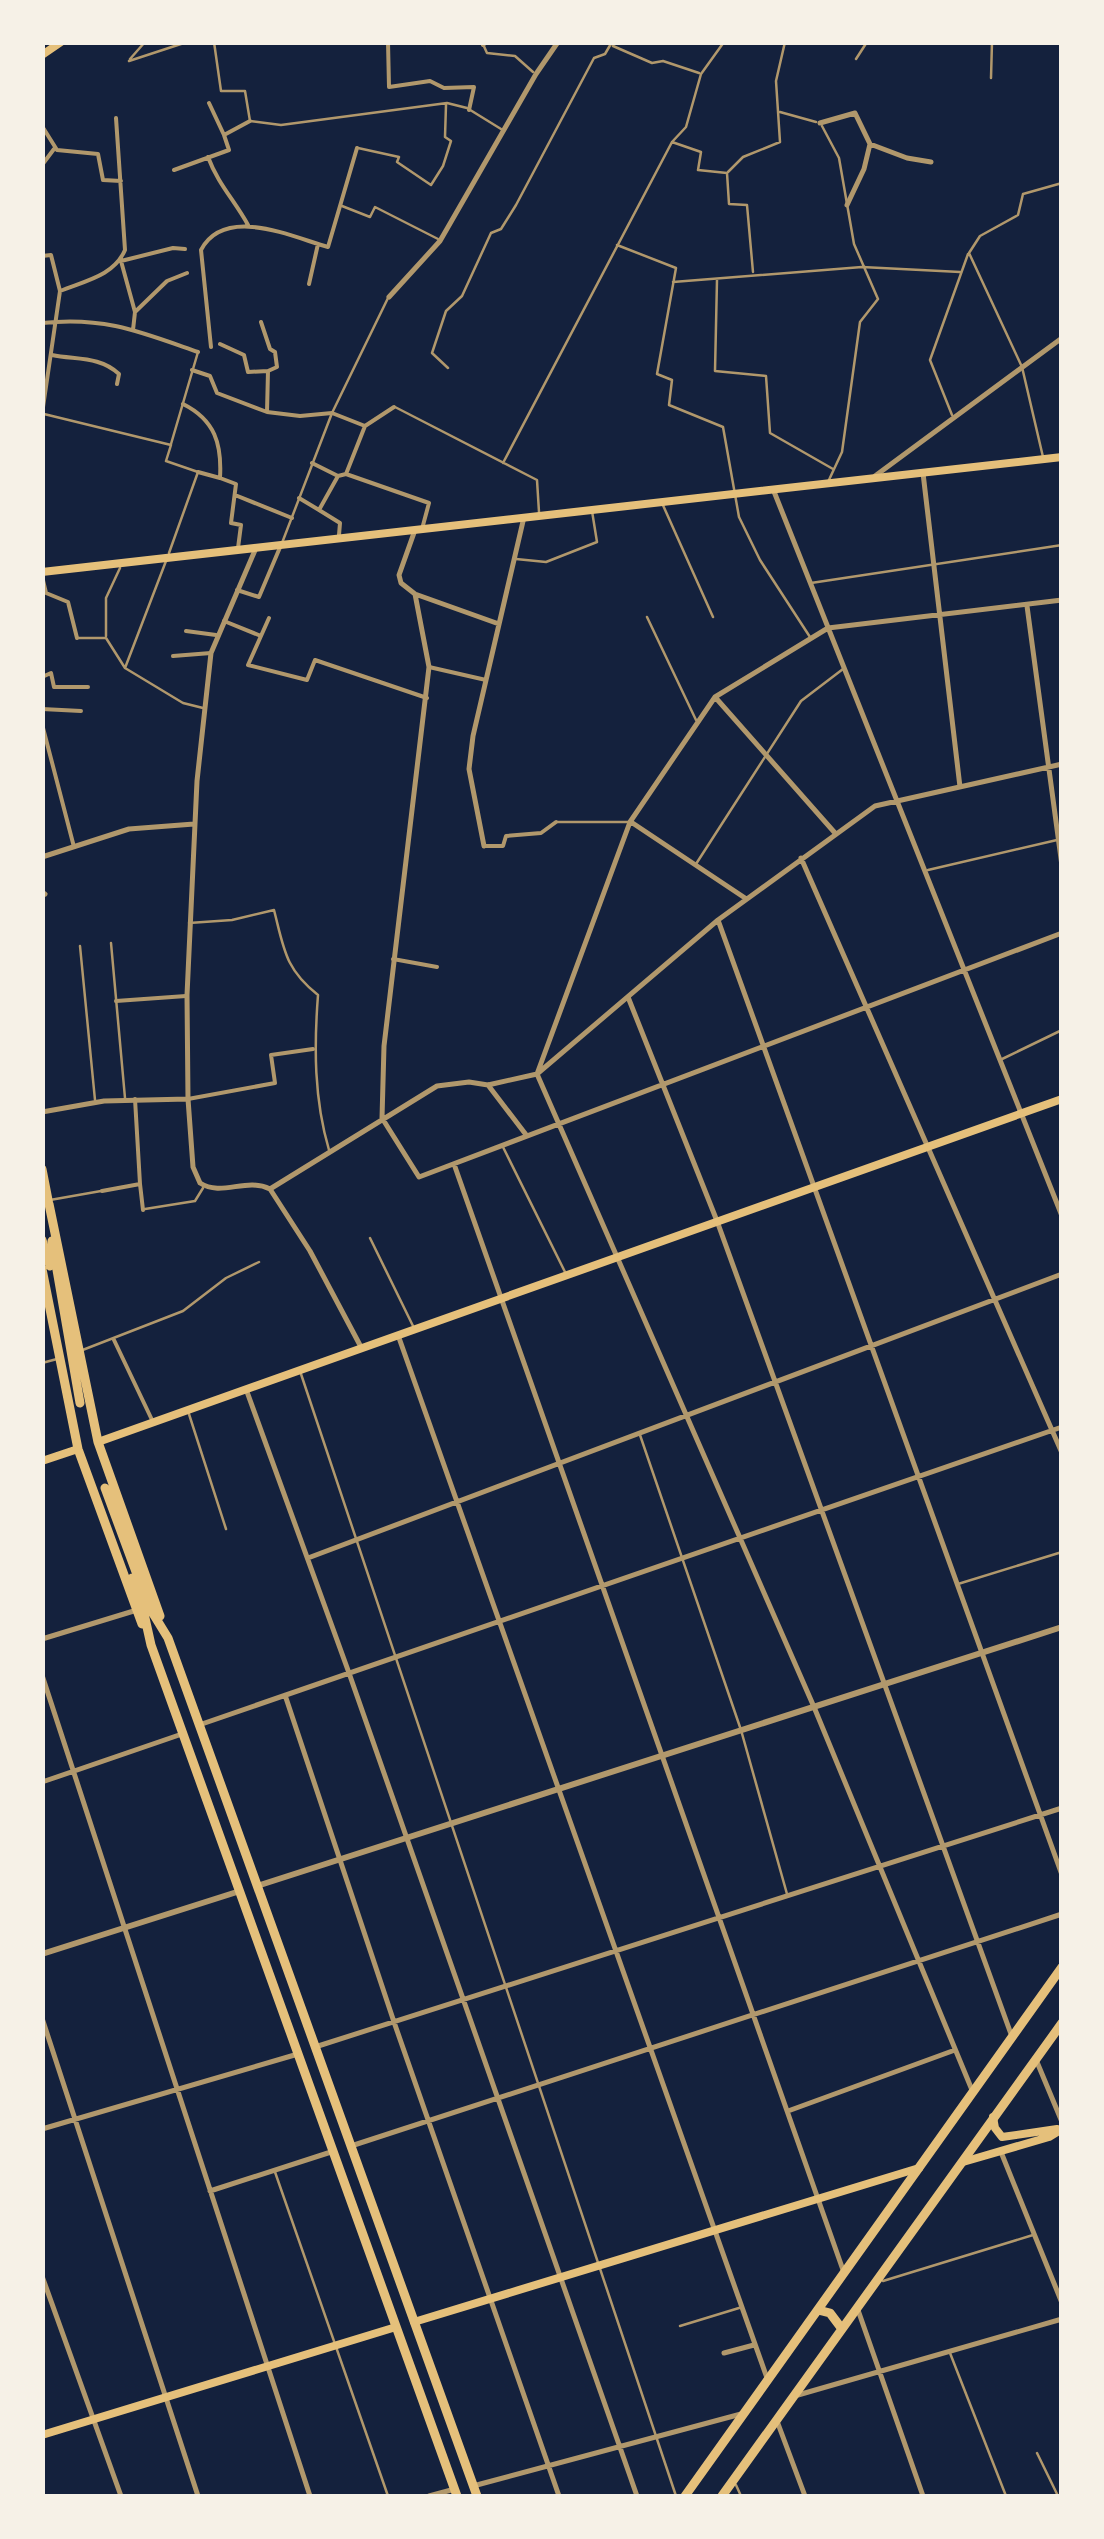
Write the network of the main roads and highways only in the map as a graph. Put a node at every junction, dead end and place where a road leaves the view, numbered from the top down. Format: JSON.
{"nodes":[{"id":1,"x":1062,"y":457,"type":"edge"},
{"id":2,"x":42,"y":574,"type":"edge"},
{"id":3,"x":1062,"y":1099,"type":"edge"},
{"id":4,"x":42,"y":1169,"type":"edge"},
{"id":5,"x":48,"y":1202,"type":"junction"},
{"id":6,"x":42,"y":1240,"type":"edge"},
{"id":7,"x":42,"y":1268,"type":"edge"},
{"id":8,"x":46,"y":1307,"type":"edge"},
{"id":9,"x":78,"y":1406,"type":"junction"},
{"id":10,"x":98,"y":1442,"type":"junction"},
{"id":11,"x":78,"y":1449,"type":"junction"},
{"id":12,"x":42,"y":1461,"type":"edge"},
{"id":13,"x":102,"y":1488,"type":"junction"},
{"id":14,"x":150,"y":1646,"type":"junction"},
{"id":15,"x":1062,"y":1967,"type":"edge"},
{"id":16,"x":1062,"y":2023,"type":"edge"},
{"id":17,"x":994,"y":2116,"type":"junction"},
{"id":18,"x":1062,"y":2127,"type":"edge"},
{"id":19,"x":959,"y":2163,"type":"junction"},
{"id":20,"x":919,"y":2168,"type":"junction"},
{"id":21,"x":818,"y":2310,"type":"junction"},
{"id":22,"x":414,"y":2322,"type":"junction"},
{"id":23,"x":396,"y":2327,"type":"junction"},
{"id":24,"x":842,"y":2330,"type":"junction"},
{"id":25,"x":42,"y":2435,"type":"edge"},
{"id":26,"x":706,"y":2468,"type":"junction"},
{"id":27,"x":475,"y":2491,"type":"edge"},
{"id":28,"x":456,"y":2493,"type":"edge"},
{"id":29,"x":685,"y":2496,"type":"edge"},
{"id":30,"x":693,"y":2496,"type":"edge"},
{"id":31,"x":719,"y":2496,"type":"edge"}],
"edges":[{"from":1,"to":2,"type":"main road"},
{"from":3,"to":10,"type":"main road"},
{"from":4,"to":5,"type":"main road"},
{"from":5,"to":9,"type":"main road"},
{"from":5,"to":9,"type":"main road"},
{"from":6,"to":9,"type":"main road"},
{"from":7,"to":8,"type":"main road"},
{"from":8,"to":9,"type":"main road"},
{"from":9,"to":10,"type":"main road"},
{"from":9,"to":11,"type":"main road"},
{"from":10,"to":11,"type":"main road"},
{"from":10,"to":13,"type":"main road"},
{"from":11,"to":12,"type":"main road"},
{"from":11,"to":13,"type":"main road"},
{"from":13,"to":14,"type":"main road"},
{"from":13,"to":14,"type":"main road"},
{"from":13,"to":22,"type":"main road"},
{"from":14,"to":23,"type":"main road"},
{"from":15,"to":20,"type":"main road"},
{"from":16,"to":17,"type":"main road"},
{"from":17,"to":18,"type":"main road"},
{"from":17,"to":19,"type":"main road"},
{"from":18,"to":19,"type":"main road"},
{"from":19,"to":24,"type":"main road"},
{"from":20,"to":21,"type":"main road"},
{"from":20,"to":22,"type":"main road"},
{"from":21,"to":24,"type":"main road"},
{"from":21,"to":26,"type":"main road"},
{"from":22,"to":23,"type":"main road"},
{"from":22,"to":27,"type":"main road"},
{"from":23,"to":25,"type":"main road"},
{"from":23,"to":28,"type":"main road"},
{"from":24,"to":31,"type":"main road"},
{"from":26,"to":29,"type":"main road"},
{"from":26,"to":30,"type":"main road"}]}
